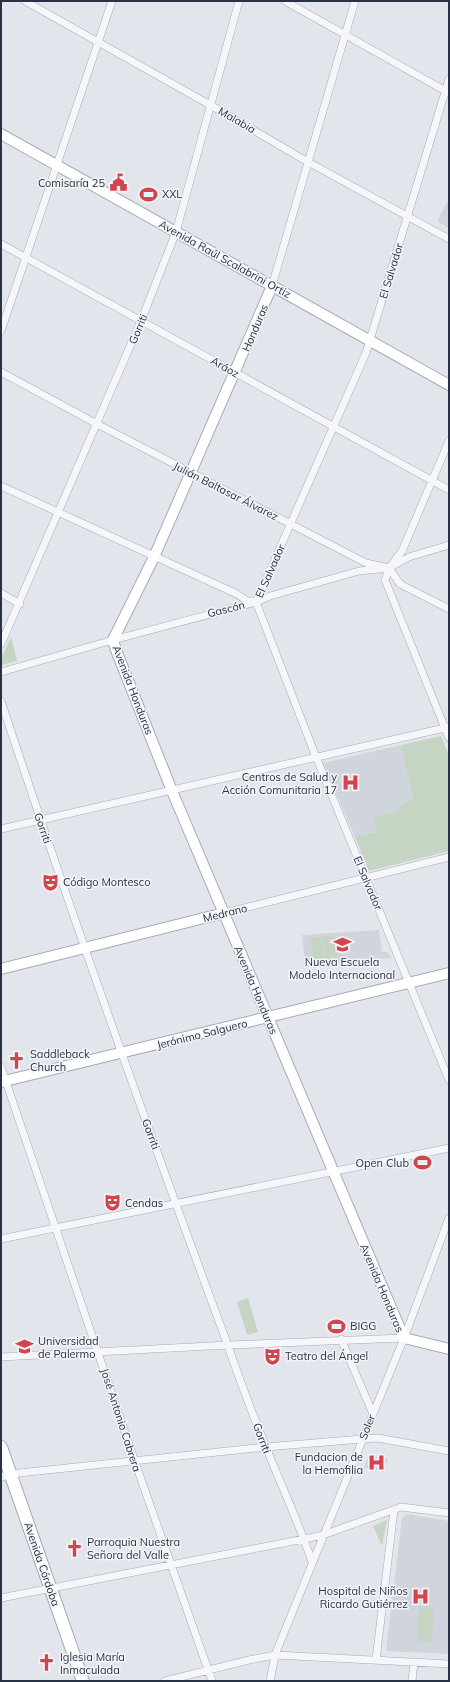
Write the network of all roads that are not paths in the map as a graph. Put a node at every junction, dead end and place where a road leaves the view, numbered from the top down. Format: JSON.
{"nodes":[{"id":1,"x":25,"y":1,"type":"edge"},
{"id":2,"x":112,"y":1,"type":"edge"},
{"id":3,"x":239,"y":1,"type":"edge"},
{"id":4,"x":285,"y":1,"type":"edge"},
{"id":5,"x":355,"y":1,"type":"edge"},
{"id":6,"x":346,"y":34,"type":"junction"},
{"id":7,"x":98,"y":41,"type":"junction"},
{"id":8,"x":449,"y":79,"type":"edge"},
{"id":9,"x":447,"y":92,"type":"edge"},
{"id":10,"x":211,"y":105,"type":"junction"},
{"id":11,"x":1,"y":134,"type":"edge"},
{"id":12,"x":308,"y":162,"type":"junction"},
{"id":13,"x":56,"y":165,"type":"junction"},
{"id":14,"x":408,"y":216,"type":"junction"},
{"id":15,"x":176,"y":232,"type":"junction"},
{"id":16,"x":449,"y":238,"type":"edge"},
{"id":17,"x":1,"y":244,"type":"edge"},
{"id":18,"x":26,"y":258,"type":"junction"},
{"id":19,"x":272,"y":286,"type":"junction"},
{"id":20,"x":142,"y":321,"type":"junction"},
{"id":21,"x":1,"y":331,"type":"edge"},
{"id":22,"x":370,"y":340,"type":"junction"},
{"id":23,"x":1,"y":372,"type":"edge"},
{"id":24,"x":235,"y":372,"type":"junction"},
{"id":25,"x":449,"y":385,"type":"edge"},
{"id":26,"x":97,"y":424,"type":"junction"},
{"id":27,"x":334,"y":428,"type":"junction"},
{"id":28,"x":449,"y":441,"type":"edge"},
{"id":29,"x":192,"y":473,"type":"junction"},
{"id":30,"x":432,"y":481,"type":"junction"},
{"id":31,"x":1,"y":486,"type":"edge"},
{"id":32,"x":449,"y":490,"type":"edge"},
{"id":33,"x":59,"y":514,"type":"junction"},
{"id":34,"x":291,"y":524,"type":"junction"},
{"id":35,"x":449,"y":545,"type":"edge"},
{"id":36,"x":154,"y":557,"type":"junction"},
{"id":37,"x":389,"y":568,"type":"junction"},
{"id":38,"x":1,"y":593,"type":"edge"},
{"id":39,"x":256,"y":602,"type":"junction"},
{"id":40,"x":20,"y":604,"type":"junction"},
{"id":41,"x":449,"y":609,"type":"edge"},
{"id":42,"x":113,"y":640,"type":"junction"},
{"id":43,"x":1,"y":644,"type":"edge"},
{"id":44,"x":1,"y":672,"type":"edge"},
{"id":45,"x":1,"y":701,"type":"edge"},
{"id":46,"x":447,"y":728,"type":"edge"},
{"id":47,"x":449,"y":738,"type":"edge"},
{"id":48,"x":316,"y":757,"type":"junction"},
{"id":49,"x":172,"y":791,"type":"junction"},
{"id":50,"x":40,"y":820,"type":"junction"},
{"id":51,"x":1,"y":829,"type":"edge"},
{"id":52,"x":449,"y":857,"type":"edge"},
{"id":53,"x":366,"y":878,"type":"junction"},
{"id":54,"x":224,"y":913,"type":"junction"},
{"id":55,"x":86,"y":947,"type":"junction"},
{"id":56,"x":1,"y":969,"type":"edge"},
{"id":57,"x":449,"y":973,"type":"edge"},
{"id":58,"x":410,"y":983,"type":"junction"},
{"id":59,"x":269,"y":1018,"type":"junction"},
{"id":60,"x":122,"y":1054,"type":"junction"},
{"id":61,"x":1,"y":1066,"type":"edge"},
{"id":62,"x":449,"y":1080,"type":"edge"},
{"id":63,"x":4,"y":1082,"type":"edge"},
{"id":64,"x":449,"y":1148,"type":"edge"},
{"id":65,"x":332,"y":1171,"type":"junction"},
{"id":66,"x":176,"y":1203,"type":"junction"},
{"id":67,"x":449,"y":1218,"type":"edge"},
{"id":68,"x":56,"y":1227,"type":"junction"},
{"id":69,"x":446,"y":1237,"type":"edge"},
{"id":70,"x":1,"y":1238,"type":"edge"},
{"id":71,"x":404,"y":1338,"type":"junction"},
{"id":72,"x":341,"y":1340,"type":"junction"},
{"id":73,"x":227,"y":1345,"type":"junction"},
{"id":74,"x":449,"y":1349,"type":"edge"},
{"id":75,"x":99,"y":1352,"type":"junction"},
{"id":76,"x":1,"y":1357,"type":"edge"},
{"id":77,"x":372,"y":1414,"type":"junction"},
{"id":78,"x":362,"y":1439,"type":"junction"},
{"id":79,"x":1,"y":1447,"type":"edge"},
{"id":80,"x":266,"y":1447,"type":"junction"},
{"id":81,"x":449,"y":1451,"type":"edge"},
{"id":82,"x":135,"y":1462,"type":"junction"},
{"id":83,"x":6,"y":1476,"type":"edge"},
{"id":84,"x":394,"y":1510,"type":"junction"},
{"id":85,"x":449,"y":1513,"type":"edge"},
{"id":86,"x":323,"y":1535,"type":"junction"},
{"id":87,"x":304,"y":1539,"type":"junction"},
{"id":88,"x":312,"y":1562,"type":"junction"},
{"id":89,"x":172,"y":1565,"type":"junction"},
{"id":90,"x":51,"y":1589,"type":"junction"},
{"id":91,"x":1,"y":1598,"type":"edge"},
{"id":92,"x":275,"y":1655,"type":"junction"},
{"id":93,"x":376,"y":1660,"type":"junction"},
{"id":94,"x":414,"y":1662,"type":"junction"},
{"id":95,"x":449,"y":1664,"type":"edge"},
{"id":96,"x":208,"y":1670,"type":"junction"},
{"id":97,"x":83,"y":1681,"type":"edge"},
{"id":98,"x":166,"y":1681,"type":"edge"},
{"id":99,"x":212,"y":1681,"type":"edge"},
{"id":100,"x":270,"y":1681,"type":"edge"},
{"id":101,"x":412,"y":1681,"type":"edge"}],
"edges":[{"from":1,"to":7,"type":"street","name":"Malabia"},
{"from":2,"to":7,"type":"street"},
{"from":3,"to":10,"type":"street","name":"Gorriti"},
{"from":4,"to":6,"type":"street"},
{"from":5,"to":6,"type":"street","name":"Honduras"},
{"from":6,"to":9,"type":"street"},
{"from":6,"to":12,"type":"street","name":"Honduras"},
{"from":7,"to":10,"type":"street","name":"Malabia"},
{"from":7,"to":13,"type":"street"},
{"from":8,"to":9,"type":"street","name":"El Salvador"},
{"from":9,"to":14,"type":"street","name":"El Salvador"},
{"from":10,"to":12,"type":"street","name":"Malabia"},
{"from":10,"to":15,"type":"street","name":"Gorriti"},
{"from":11,"to":13,"type":"main road","name":"Avenida Raúl Scalabrini Ortiz"},
{"from":12,"to":14,"type":"street","name":"Malabia"},
{"from":12,"to":19,"type":"street","name":"Honduras"},
{"from":13,"to":15,"type":"main road","name":"Avenida Raúl Scalabrini Ortiz"},
{"from":13,"to":18,"type":"street"},
{"from":14,"to":16,"type":"street","name":"Malabia"},
{"from":14,"to":22,"type":"street","name":"El Salvador"},
{"from":15,"to":19,"type":"main road","name":"Avenida Raúl Scalabrini Ortiz"},
{"from":15,"to":20,"type":"street","name":"Gorriti"},
{"from":17,"to":18,"type":"street","name":"Aráoz"},
{"from":18,"to":20,"type":"street","name":"Aráoz"},
{"from":18,"to":21,"type":"street"},
{"from":19,"to":22,"type":"main road","name":"Avenida Raúl Scalabrini Ortiz"},
{"from":19,"to":24,"type":"main road","name":"Honduras"},
{"from":20,"to":24,"type":"street","name":"Aráoz"},
{"from":20,"to":26,"type":"street","name":"Gorriti"},
{"from":22,"to":25,"type":"main road","name":"Avenida Raúl Scalabrini Ortiz"},
{"from":22,"to":27,"type":"street","name":"El Salvador"},
{"from":23,"to":26,"type":"street","name":"Julián Baltasar Álvarez"},
{"from":24,"to":27,"type":"street","name":"Aráoz"},
{"from":24,"to":29,"type":"main road","name":"Honduras"},
{"from":26,"to":29,"type":"street","name":"Julián Baltasar Álvarez"},
{"from":26,"to":33,"type":"street","name":"Gorriti"},
{"from":27,"to":30,"type":"street","name":"Aráoz"},
{"from":27,"to":34,"type":"street","name":"El Salvador"},
{"from":28,"to":30,"type":"street"},
{"from":29,"to":34,"type":"street","name":"Julián Baltasar Álvarez"},
{"from":29,"to":36,"type":"main road","name":"Honduras"},
{"from":30,"to":32,"type":"street","name":"Aráoz"},
{"from":30,"to":37,"type":"street"},
{"from":31,"to":33,"type":"street"},
{"from":33,"to":36,"type":"street"},
{"from":33,"to":40,"type":"street","name":"Gorriti"},
{"from":34,"to":37,"type":"street","name":"Julián Baltasar Álvarez"},
{"from":34,"to":39,"type":"street","name":"El Salvador"},
{"from":35,"to":37,"type":"street","name":"Gascón"},
{"from":36,"to":39,"type":"street"},
{"from":36,"to":42,"type":"main road","name":"Honduras"},
{"from":37,"to":39,"type":"street","name":"Gascón"},
{"from":37,"to":41,"type":"street"},
{"from":37,"to":46,"type":"street"},
{"from":38,"to":40,"type":"street"},
{"from":39,"to":42,"type":"street","name":"Gascón"},
{"from":39,"to":48,"type":"street","name":"El Salvador"},
{"from":40,"to":43,"type":"street","name":"Gorriti"},
{"from":42,"to":44,"type":"street","name":"Gascón"},
{"from":42,"to":49,"type":"main road","name":"Avenida Honduras"},
{"from":45,"to":50,"type":"street","name":"Gorriti"},
{"from":46,"to":47,"type":"street"},
{"from":46,"to":48,"type":"street"},
{"from":48,"to":49,"type":"street"},
{"from":48,"to":53,"type":"street","name":"El Salvador"},
{"from":49,"to":50,"type":"street"},
{"from":49,"to":54,"type":"main road","name":"Avenida Honduras"},
{"from":50,"to":51,"type":"street"},
{"from":50,"to":55,"type":"street","name":"Gorriti"},
{"from":52,"to":53,"type":"street","name":"Medrano"},
{"from":53,"to":54,"type":"street","name":"Medrano"},
{"from":53,"to":58,"type":"street","name":"El Salvador"},
{"from":54,"to":55,"type":"main road","name":"Medrano"},
{"from":54,"to":59,"type":"main road","name":"Avenida Honduras"},
{"from":55,"to":56,"type":"main road","name":"Medrano"},
{"from":55,"to":60,"type":"street","name":"Gorriti"},
{"from":57,"to":58,"type":"main road","name":"Jerónimo Salguero"},
{"from":58,"to":59,"type":"main road","name":"Jerónimo Salguero"},
{"from":58,"to":62,"type":"street","name":"El Salvador"},
{"from":59,"to":60,"type":"main road","name":"Jerónimo Salguero"},
{"from":59,"to":65,"type":"main road","name":"Avenida Honduras"},
{"from":60,"to":63,"type":"main road","name":"Jerónimo Salguero"},
{"from":60,"to":66,"type":"street","name":"Gorriti"},
{"from":61,"to":63,"type":"street","name":"José Antonio Cabrera"},
{"from":63,"to":68,"type":"street","name":"José Antonio Cabrera"},
{"from":64,"to":65,"type":"street"},
{"from":65,"to":66,"type":"street"},
{"from":65,"to":71,"type":"main road","name":"Avenida Honduras"},
{"from":66,"to":68,"type":"street"},
{"from":66,"to":73,"type":"street","name":"Gorriti"},
{"from":67,"to":69,"type":"street","name":"Soler"},
{"from":68,"to":70,"type":"street"},
{"from":68,"to":75,"type":"street","name":"José Antonio Cabrera"},
{"from":69,"to":71,"type":"street","name":"Soler"},
{"from":71,"to":72,"type":"street"},
{"from":71,"to":74,"type":"main road"},
{"from":71,"to":77,"type":"street","name":"Soler"},
{"from":72,"to":73,"type":"street"},
{"from":72,"to":77,"type":"street"},
{"from":73,"to":75,"type":"street"},
{"from":73,"to":80,"type":"street","name":"Gorriti"},
{"from":75,"to":76,"type":"street"},
{"from":75,"to":82,"type":"street","name":"José Antonio Cabrera"},
{"from":77,"to":78,"type":"street","name":"Soler"},
{"from":78,"to":80,"type":"street"},
{"from":78,"to":81,"type":"street"},
{"from":78,"to":86,"type":"street","name":"Soler"},
{"from":79,"to":83,"type":"main road","name":"Avenida Córdoba"},
{"from":80,"to":82,"type":"street"},
{"from":80,"to":87,"type":"street","name":"Gorriti"},
{"from":82,"to":83,"type":"street"},
{"from":82,"to":89,"type":"street","name":"José Antonio Cabrera"},
{"from":83,"to":90,"type":"main road","name":"Avenida Córdoba"},
{"from":84,"to":85,"type":"street"},
{"from":84,"to":86,"type":"street"},
{"from":84,"to":93,"type":"street"},
{"from":86,"to":87,"type":"street"},
{"from":86,"to":88,"type":"street","name":"Soler"},
{"from":87,"to":88,"type":"street","name":"Gorriti"},
{"from":87,"to":89,"type":"street"},
{"from":88,"to":92,"type":"street","name":"Soler"},
{"from":89,"to":90,"type":"street"},
{"from":89,"to":96,"type":"street","name":"José Antonio Cabrera"},
{"from":90,"to":91,"type":"street"},
{"from":90,"to":97,"type":"main road","name":"Avenida Córdoba"},
{"from":92,"to":93,"type":"street"},
{"from":92,"to":96,"type":"street"},
{"from":92,"to":100,"type":"street","name":"Soler"},
{"from":93,"to":94,"type":"street"},
{"from":94,"to":95,"type":"street"},
{"from":94,"to":101,"type":"street"},
{"from":96,"to":98,"type":"street"},
{"from":96,"to":99,"type":"street","name":"José Antonio Cabrera"}]}
